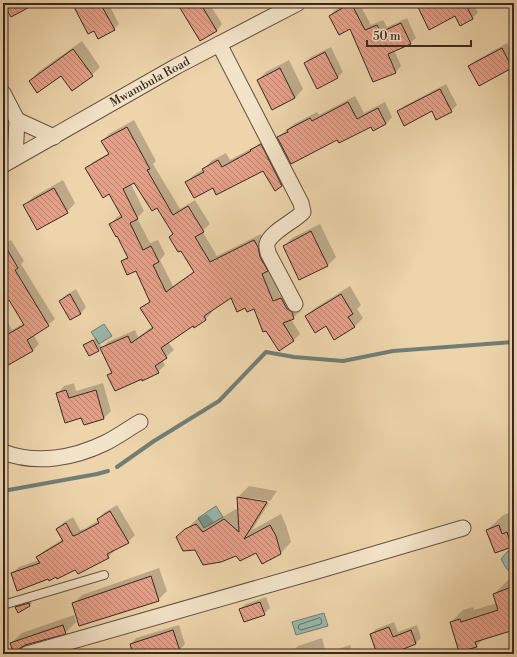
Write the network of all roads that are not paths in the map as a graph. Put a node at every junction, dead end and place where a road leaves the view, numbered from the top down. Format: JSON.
{"nodes":[{"id":1,"x":298,"y":3,"type":"edge"},
{"id":2,"x":219,"y":44,"type":"junction"},
{"id":3,"x":3,"y":93,"type":"edge"},
{"id":4,"x":17,"y":120,"type":"junction"},
{"id":5,"x":54,"y":137,"type":"junction"},
{"id":6,"x":9,"y":162,"type":"edge"},
{"id":7,"x":295,"y":304,"type":"dead end"},
{"id":8,"x":140,"y":422,"type":"dead end"},
{"id":9,"x":3,"y":452,"type":"edge"},
{"id":10,"x":463,"y":528,"type":"dead end"},
{"id":11,"x":104,"y":575,"type":"dead end"},
{"id":12,"x":3,"y":605,"type":"edge"},
{"id":13,"x":27,"y":654,"type":"edge"}],
"edges":[{"from":1,"to":2,"type":"street","name":"Mwambula Road"},
{"from":2,"to":5,"type":"street","name":"Mwambula Road"},
{"from":2,"to":7,"type":"street"},
{"from":3,"to":4,"type":"street"},
{"from":4,"to":5,"type":"street"},
{"from":4,"to":6,"type":"street"},
{"from":5,"to":6,"type":"street","name":"Mwambula Road"},
{"from":8,"to":9,"type":"street"},
{"from":10,"to":13,"type":"street"},
{"from":11,"to":12,"type":"lane"}]}
